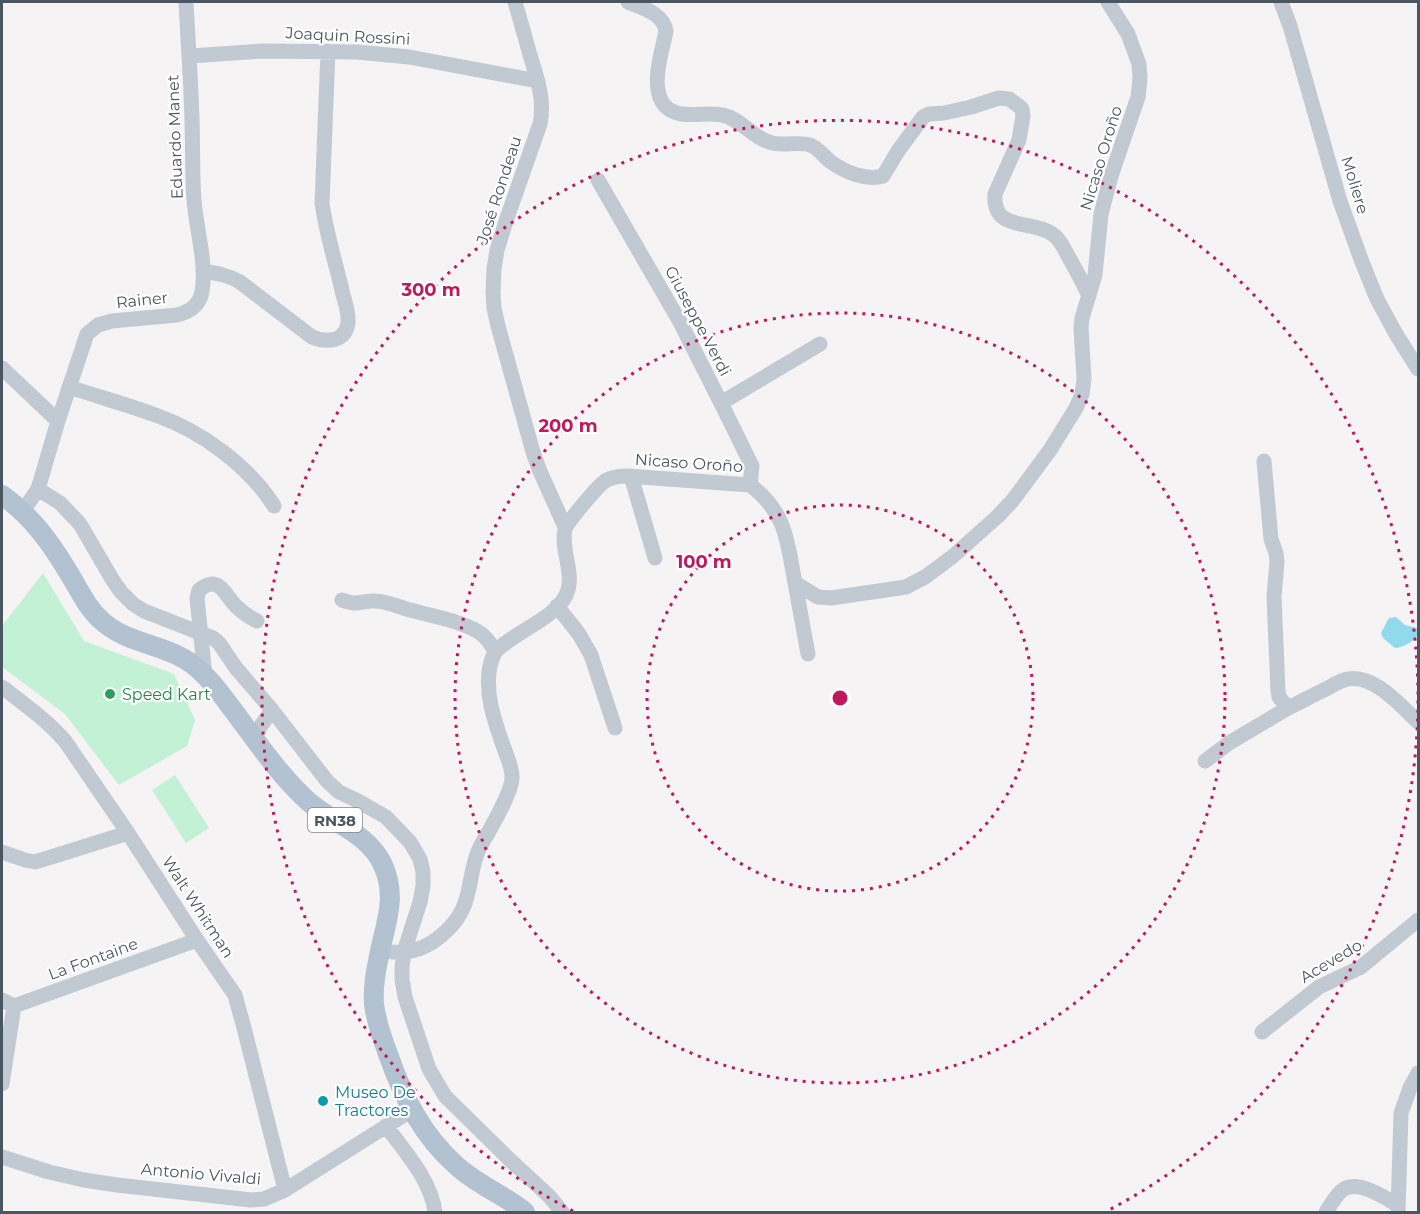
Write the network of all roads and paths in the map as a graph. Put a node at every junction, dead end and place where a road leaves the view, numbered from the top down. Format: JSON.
{"nodes":[{"id":1,"x":186,"y":2,"type":"edge"},
{"id":2,"x":515,"y":2,"type":"edge"},
{"id":3,"x":628,"y":2,"type":"edge"},
{"id":4,"x":1108,"y":2,"type":"edge"},
{"id":5,"x":1281,"y":2,"type":"edge"},
{"id":6,"x":328,"y":51,"type":"junction"},
{"id":7,"x":190,"y":56,"type":"junction"},
{"id":8,"x":538,"y":81,"type":"junction"},
{"id":9,"x":598,"y":180,"type":"dead end"},
{"id":10,"x":203,"y":271,"type":"junction"},
{"id":11,"x":1089,"y":296,"type":"junction"},
{"id":12,"x":820,"y":344,"type":"dead end"},
{"id":13,"x":2,"y":368,"type":"edge"},
{"id":14,"x":1419,"y":369,"type":"edge"},
{"id":15,"x":69,"y":387,"type":"junction"},
{"id":16,"x":721,"y":404,"type":"junction"},
{"id":17,"x":58,"y":421,"type":"junction"},
{"id":18,"x":1264,"y":462,"type":"dead end"},
{"id":19,"x":631,"y":476,"type":"junction"},
{"id":20,"x":750,"y":485,"type":"junction"},
{"id":21,"x":38,"y":489,"type":"junction"},
{"id":22,"x":2,"y":495,"type":"edge"},
{"id":23,"x":274,"y":506,"type":"dead end"},
{"id":24,"x":23,"y":511,"type":"junction"},
{"id":25,"x":565,"y":527,"type":"junction"},
{"id":26,"x":655,"y":558,"type":"dead end"},
{"id":27,"x":795,"y":584,"type":"junction"},
{"id":28,"x":342,"y":600,"type":"dead end"},
{"id":29,"x":557,"y":606,"type":"junction"},
{"id":30,"x":257,"y":621,"type":"dead end"},
{"id":31,"x":202,"y":634,"type":"junction"},
{"id":32,"x":495,"y":651,"type":"junction"},
{"id":33,"x":808,"y":654,"type":"dead end"},
{"id":34,"x":205,"y":676,"type":"junction"},
{"id":35,"x":2,"y":687,"type":"edge"},
{"id":36,"x":1288,"y":708,"type":"junction"},
{"id":37,"x":272,"y":710,"type":"junction"},
{"id":38,"x":1419,"y":723,"type":"edge"},
{"id":39,"x":615,"y":728,"type":"dead end"},
{"id":40,"x":253,"y":737,"type":"junction"},
{"id":41,"x":1205,"y":761,"type":"dead end"},
{"id":42,"x":129,"y":833,"type":"junction"},
{"id":43,"x":2,"y":852,"type":"edge"},
{"id":44,"x":1419,"y":920,"type":"edge"},
{"id":45,"x":197,"y":940,"type":"junction"},
{"id":46,"x":380,"y":951,"type":"junction"},
{"id":47,"x":404,"y":952,"type":"junction"},
{"id":48,"x":8,"y":1003,"type":"edge"},
{"id":49,"x":1262,"y":1032,"type":"dead end"},
{"id":50,"x":1419,"y":1073,"type":"edge"},
{"id":51,"x":2,"y":1084,"type":"edge"},
{"id":52,"x":412,"y":1110,"type":"junction"},
{"id":53,"x":386,"y":1126,"type":"junction"},
{"id":54,"x":2,"y":1157,"type":"edge"},
{"id":55,"x":285,"y":1190,"type":"junction"},
{"id":56,"x":1398,"y":1209,"type":"edge"},
{"id":57,"x":435,"y":1212,"type":"edge"},
{"id":58,"x":525,"y":1212,"type":"edge"},
{"id":59,"x":562,"y":1212,"type":"edge"},
{"id":60,"x":1326,"y":1212,"type":"edge"}],
"edges":[{"from":1,"to":7,"type":"street","name":"Eduardo Manet"},
{"from":2,"to":8,"type":"street","name":"José Rondeau"},
{"from":3,"to":11,"type":"street"},
{"from":4,"to":11,"type":"street","name":"Nicaso Oroño"},
{"from":5,"to":14,"type":"street","name":"Moliere"},
{"from":6,"to":7,"type":"street","name":"Joaquin Rossini"},
{"from":6,"to":8,"type":"street","name":"Joaquin Rossini"},
{"from":6,"to":10,"type":"street"},
{"from":7,"to":10,"type":"street","name":"Eduardo Manet"},
{"from":8,"to":25,"type":"street","name":"José Rondeau"},
{"from":9,"to":16,"type":"street","name":"Giuseppe Verdi"},
{"from":10,"to":15,"type":"street","name":"Rainer"},
{"from":11,"to":27,"type":"street","name":"Nicaso Oroño"},
{"from":12,"to":16,"type":"street"},
{"from":13,"to":17,"type":"street"},
{"from":15,"to":17,"type":"street","name":"Rainer"},
{"from":15,"to":23,"type":"street"},
{"from":16,"to":20,"type":"street","name":"Giuseppe Verdi"},
{"from":17,"to":21,"type":"street","name":"Rainer"},
{"from":18,"to":36,"type":"street"},
{"from":19,"to":20,"type":"street","name":"Nicaso Oroño"},
{"from":19,"to":25,"type":"street","name":"Nicaso Oroño"},
{"from":19,"to":26,"type":"street"},
{"from":20,"to":27,"type":"street","name":"Nicaso Oroño"},
{"from":21,"to":24,"type":"street","name":"Rainer"},
{"from":21,"to":31,"type":"street"},
{"from":22,"to":24,"type":"main road","number":"RN38"},
{"from":24,"to":34,"type":"main road","number":"RN38"},
{"from":25,"to":29,"type":"street"},
{"from":27,"to":33,"type":"street"},
{"from":28,"to":32,"type":"street"},
{"from":29,"to":32,"type":"street"},
{"from":29,"to":39,"type":"street"},
{"from":30,"to":31,"type":"street"},
{"from":31,"to":34,"type":"street"},
{"from":31,"to":37,"type":"street"},
{"from":32,"to":47,"type":"street"},
{"from":34,"to":40,"type":"main road","number":"RN38"},
{"from":35,"to":42,"type":"street","name":"Walt Whitman"},
{"from":36,"to":38,"type":"street"},
{"from":36,"to":41,"type":"street"},
{"from":37,"to":40,"type":"street"},
{"from":37,"to":47,"type":"street"},
{"from":40,"to":46,"type":"main road","number":"RN38"},
{"from":42,"to":43,"type":"street"},
{"from":42,"to":45,"type":"street","name":"Walt Whitman"},
{"from":44,"to":49,"type":"street","name":"Acevedo"},
{"from":45,"to":48,"type":"street","name":"La Fontaine"},
{"from":45,"to":55,"type":"street","name":"Walt Whitman"},
{"from":46,"to":47,"type":"street"},
{"from":46,"to":52,"type":"main road","number":"RN38"},
{"from":47,"to":59,"type":"street"},
{"from":48,"to":51,"type":"street"},
{"from":50,"to":56,"type":"street"},
{"from":52,"to":53,"type":"street","name":"Antonio Vivaldi"},
{"from":52,"to":58,"type":"main road","number":"RN38"},
{"from":53,"to":55,"type":"street","name":"Antonio Vivaldi"},
{"from":53,"to":57,"type":"street"},
{"from":54,"to":55,"type":"street","name":"Antonio Vivaldi"},
{"from":56,"to":60,"type":"street"}]}
